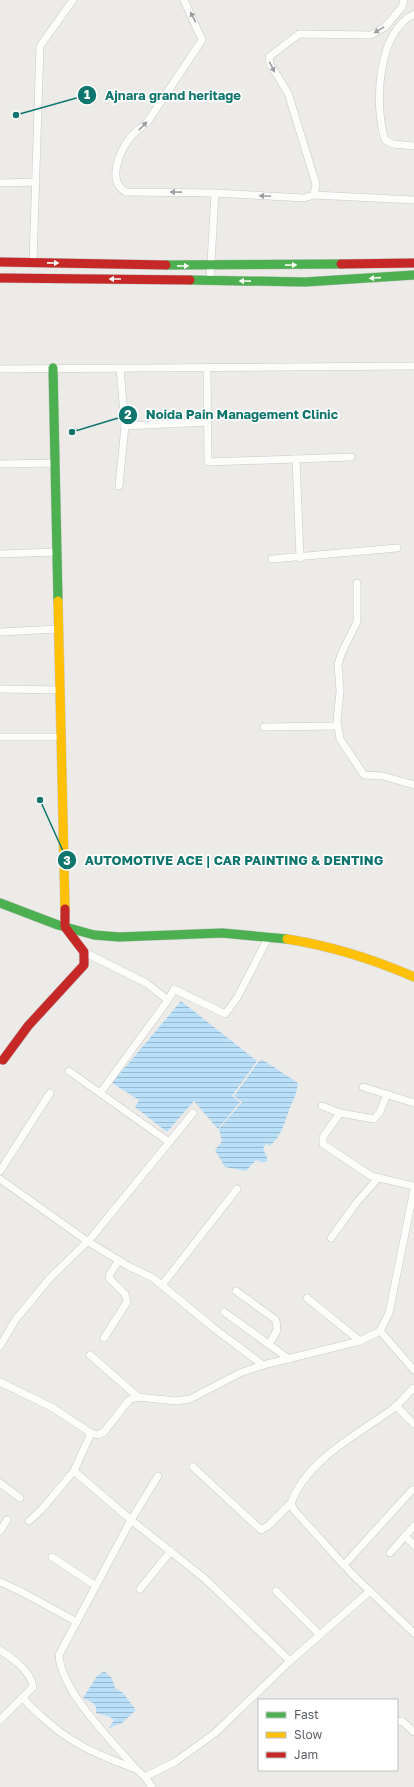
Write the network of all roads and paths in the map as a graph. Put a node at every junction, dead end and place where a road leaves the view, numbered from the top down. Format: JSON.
{"nodes":[{"id":1,"x":73,"y":0,"type":"edge"},
{"id":2,"x":184,"y":0,"type":"edge"},
{"id":3,"x":404,"y":0,"type":"edge"},
{"id":4,"x":414,"y":14,"type":"edge"},
{"id":5,"x":414,"y":146,"type":"edge"},
{"id":6,"x":36,"y":182,"type":"junction"},
{"id":7,"x":0,"y":183,"type":"edge"},
{"id":8,"x":215,"y":193,"type":"junction"},
{"id":9,"x":314,"y":196,"type":"junction"},
{"id":10,"x":414,"y":200,"type":"edge"},
{"id":11,"x":0,"y":262,"type":"edge"},
{"id":12,"x":33,"y":263,"type":"junction"},
{"id":13,"x":414,"y":263,"type":"edge"},
{"id":14,"x":210,"y":266,"type":"junction"},
{"id":15,"x":414,"y":275,"type":"edge"},
{"id":16,"x":0,"y":278,"type":"edge"},
{"id":17,"x":210,"y":280,"type":"junction"},
{"id":18,"x":414,"y":366,"type":"edge"},
{"id":19,"x":53,"y":368,"type":"junction"},
{"id":20,"x":120,"y":368,"type":"junction"},
{"id":21,"x":207,"y":368,"type":"junction"},
{"id":22,"x":0,"y":369,"type":"edge"},
{"id":23,"x":208,"y":422,"type":"junction"},
{"id":24,"x":125,"y":426,"type":"junction"},
{"id":25,"x":351,"y":457,"type":"dead end"},
{"id":26,"x":296,"y":459,"type":"junction"},
{"id":27,"x":0,"y":464,"type":"edge"},
{"id":28,"x":55,"y":464,"type":"junction"},
{"id":29,"x":119,"y":486,"type":"dead end"},
{"id":30,"x":397,"y":548,"type":"dead end"},
{"id":31,"x":57,"y":552,"type":"junction"},
{"id":32,"x":0,"y":554,"type":"edge"},
{"id":33,"x":300,"y":558,"type":"junction"},
{"id":34,"x":272,"y":559,"type":"dead end"},
{"id":35,"x":357,"y":583,"type":"dead end"},
{"id":36,"x":59,"y":630,"type":"junction"},
{"id":37,"x":0,"y":632,"type":"edge"},
{"id":38,"x":0,"y":689,"type":"edge"},
{"id":39,"x":60,"y":690,"type":"junction"},
{"id":40,"x":337,"y":726,"type":"junction"},
{"id":41,"x":264,"y":727,"type":"dead end"},
{"id":42,"x":0,"y":737,"type":"edge"},
{"id":43,"x":61,"y":737,"type":"junction"},
{"id":44,"x":414,"y":785,"type":"edge"},
{"id":45,"x":0,"y":902,"type":"edge"},
{"id":46,"x":65,"y":927,"type":"junction"},
{"id":47,"x":269,"y":936,"type":"junction"},
{"id":48,"x":84,"y":952,"type":"junction"},
{"id":49,"x":414,"y":977,"type":"edge"},
{"id":50,"x":168,"y":1000,"type":"junction"},
{"id":51,"x":3,"y":1060,"type":"dead end"},
{"id":52,"x":69,"y":1070,"type":"dead end"},
{"id":53,"x":363,"y":1088,"type":"dead end"},
{"id":54,"x":101,"y":1092,"type":"junction"},
{"id":55,"x":50,"y":1093,"type":"dead end"},
{"id":56,"x":387,"y":1094,"type":"junction"},
{"id":57,"x":414,"y":1103,"type":"edge"},
{"id":58,"x":322,"y":1106,"type":"dead end"},
{"id":59,"x":193,"y":1113,"type":"dead end"},
{"id":60,"x":340,"y":1113,"type":"junction"},
{"id":61,"x":169,"y":1142,"type":"junction"},
{"id":62,"x":0,"y":1171,"type":"edge"},
{"id":63,"x":378,"y":1178,"type":"junction"},
{"id":64,"x":0,"y":1179,"type":"edge"},
{"id":65,"x":414,"y":1187,"type":"edge"},
{"id":66,"x":237,"y":1189,"type":"dead end"},
{"id":67,"x":331,"y":1238,"type":"dead end"},
{"id":68,"x":87,"y":1241,"type":"junction"},
{"id":69,"x":119,"y":1260,"type":"junction"},
{"id":70,"x":162,"y":1285,"type":"junction"},
{"id":71,"x":236,"y":1291,"type":"dead end"},
{"id":72,"x":307,"y":1298,"type":"dead end"},
{"id":73,"x":224,"y":1312,"type":"dead end"},
{"id":74,"x":380,"y":1331,"type":"junction"},
{"id":75,"x":104,"y":1338,"type":"dead end"},
{"id":76,"x":360,"y":1342,"type":"junction"},
{"id":77,"x":269,"y":1345,"type":"junction"},
{"id":78,"x":0,"y":1346,"type":"edge"},
{"id":79,"x":90,"y":1355,"type":"dead end"},
{"id":80,"x":289,"y":1359,"type":"junction"},
{"id":81,"x":263,"y":1365,"type":"junction"},
{"id":82,"x":414,"y":1370,"type":"edge"},
{"id":83,"x":0,"y":1382,"type":"edge"},
{"id":84,"x":414,"y":1388,"type":"edge"},
{"id":85,"x":138,"y":1397,"type":"junction"},
{"id":86,"x":396,"y":1406,"type":"junction"},
{"id":87,"x":414,"y":1424,"type":"edge"},
{"id":88,"x":91,"y":1433,"type":"junction"},
{"id":89,"x":193,"y":1467,"type":"dead end"},
{"id":90,"x":74,"y":1471,"type":"junction"},
{"id":91,"x":158,"y":1476,"type":"dead end"},
{"id":92,"x":0,"y":1483,"type":"edge"},
{"id":93,"x":412,"y":1490,"type":"dead end"},
{"id":94,"x":20,"y":1498,"type":"dead end"},
{"id":95,"x":291,"y":1503,"type":"junction"},
{"id":96,"x":7,"y":1520,"type":"dead end"},
{"id":97,"x":131,"y":1520,"type":"junction"},
{"id":98,"x":29,"y":1521,"type":"dead end"},
{"id":99,"x":414,"y":1526,"type":"edge"},
{"id":100,"x":0,"y":1531,"type":"edge"},
{"id":101,"x":405,"y":1536,"type":"junction"},
{"id":102,"x":414,"y":1545,"type":"edge"},
{"id":103,"x":171,"y":1551,"type":"junction"},
{"id":104,"x":390,"y":1553,"type":"dead end"},
{"id":105,"x":52,"y":1557,"type":"dead end"},
{"id":106,"x":344,"y":1565,"type":"junction"},
{"id":107,"x":0,"y":1582,"type":"edge"},
{"id":108,"x":96,"y":1586,"type":"junction"},
{"id":109,"x":140,"y":1589,"type":"dead end"},
{"id":110,"x":276,"y":1591,"type":"dead end"},
{"id":111,"x":370,"y":1591,"type":"junction"},
{"id":112,"x":77,"y":1622,"type":"junction"},
{"id":113,"x":414,"y":1633,"type":"edge"},
{"id":114,"x":320,"y":1635,"type":"junction"},
{"id":115,"x":0,"y":1650,"type":"edge"},
{"id":116,"x":290,"y":1661,"type":"junction"},
{"id":117,"x":23,"y":1697,"type":"junction"},
{"id":118,"x":0,"y":1720,"type":"edge"},
{"id":119,"x":398,"y":1722,"type":"edge"},
{"id":120,"x":414,"y":1732,"type":"edge"},
{"id":121,"x":135,"y":1768,"type":"junction"},
{"id":122,"x":145,"y":1777,"type":"junction"},
{"id":123,"x":152,"y":1787,"type":"edge"}],
"edges":[{"from":1,"to":6,"type":"street"},
{"from":8,"to":2,"type":"street","one_way":true},
{"from":3,"to":9,"type":"street","one_way":true},
{"from":4,"to":5,"type":"street"},
{"from":6,"to":7,"type":"street"},
{"from":6,"to":12,"type":"street"},
{"from":9,"to":8,"type":"street","one_way":true},
{"from":8,"to":14,"type":"street"},
{"from":9,"to":10,"type":"street"},
{"from":11,"to":12,"type":"street"},
{"from":12,"to":14,"type":"street","one_way":true},
{"from":14,"to":13,"type":"street","one_way":true},
{"from":14,"to":17,"type":"street"},
{"from":15,"to":17,"type":"street","one_way":true},
{"from":17,"to":16,"type":"street","one_way":true},
{"from":18,"to":21,"type":"street"},
{"from":19,"to":20,"type":"street"},
{"from":19,"to":22,"type":"street"},
{"from":19,"to":28,"type":"street"},
{"from":20,"to":21,"type":"street"},
{"from":20,"to":24,"type":"street"},
{"from":21,"to":23,"type":"street"},
{"from":23,"to":24,"type":"street"},
{"from":23,"to":26,"type":"street"},
{"from":24,"to":29,"type":"street"},
{"from":25,"to":26,"type":"street"},
{"from":26,"to":33,"type":"street"},
{"from":27,"to":28,"type":"street"},
{"from":28,"to":31,"type":"street"},
{"from":30,"to":33,"type":"street"},
{"from":31,"to":32,"type":"street"},
{"from":31,"to":36,"type":"street"},
{"from":33,"to":34,"type":"street"},
{"from":35,"to":40,"type":"street"},
{"from":36,"to":37,"type":"street"},
{"from":36,"to":39,"type":"street"},
{"from":38,"to":39,"type":"street"},
{"from":39,"to":43,"type":"street"},
{"from":40,"to":41,"type":"street"},
{"from":40,"to":44,"type":"street"},
{"from":42,"to":43,"type":"street"},
{"from":43,"to":46,"type":"street"},
{"from":45,"to":46,"type":"street"},
{"from":46,"to":47,"type":"street"},
{"from":46,"to":48,"type":"street"},
{"from":47,"to":49,"type":"street"},
{"from":47,"to":50,"type":"street"},
{"from":48,"to":50,"type":"street"},
{"from":48,"to":51,"type":"street"},
{"from":50,"to":54,"type":"street"},
{"from":52,"to":54,"type":"street"},
{"from":53,"to":56,"type":"street"},
{"from":54,"to":61,"type":"street"},
{"from":55,"to":62,"type":"street"},
{"from":56,"to":57,"type":"street"},
{"from":56,"to":60,"type":"street"},
{"from":58,"to":60,"type":"street"},
{"from":59,"to":61,"type":"street"},
{"from":60,"to":63,"type":"street"},
{"from":61,"to":68,"type":"street"},
{"from":63,"to":65,"type":"street"},
{"from":63,"to":67,"type":"street"},
{"from":64,"to":68,"type":"street"},
{"from":65,"to":74,"type":"street"},
{"from":66,"to":70,"type":"street"},
{"from":68,"to":69,"type":"street"},
{"from":68,"to":78,"type":"street"},
{"from":69,"to":70,"type":"street"},
{"from":69,"to":75,"type":"street"},
{"from":70,"to":81,"type":"street"},
{"from":71,"to":77,"type":"street"},
{"from":72,"to":76,"type":"street"},
{"from":73,"to":77,"type":"street"},
{"from":74,"to":76,"type":"street"},
{"from":74,"to":82,"type":"street"},
{"from":76,"to":80,"type":"street"},
{"from":77,"to":80,"type":"street"},
{"from":79,"to":85,"type":"street"},
{"from":80,"to":81,"type":"street"},
{"from":81,"to":85,"type":"street"},
{"from":83,"to":88,"type":"street"},
{"from":84,"to":86,"type":"street"},
{"from":85,"to":88,"type":"street"},
{"from":86,"to":87,"type":"street"},
{"from":86,"to":95,"type":"street"},
{"from":88,"to":90,"type":"street"},
{"from":89,"to":95,"type":"street"},
{"from":90,"to":97,"type":"street"},
{"from":90,"to":98,"type":"street"},
{"from":91,"to":97,"type":"street"},
{"from":92,"to":94,"type":"street"},
{"from":93,"to":106,"type":"street"},
{"from":95,"to":106,"type":"street"},
{"from":96,"to":100,"type":"street"},
{"from":97,"to":103,"type":"street"},
{"from":97,"to":108,"type":"street"},
{"from":99,"to":101,"type":"street"},
{"from":101,"to":102,"type":"street"},
{"from":101,"to":104,"type":"street"},
{"from":103,"to":109,"type":"street"},
{"from":103,"to":116,"type":"street"},
{"from":105,"to":108,"type":"street"},
{"from":106,"to":111,"type":"street"},
{"from":107,"to":112,"type":"street"},
{"from":108,"to":112,"type":"street"},
{"from":110,"to":114,"type":"street"},
{"from":111,"to":113,"type":"street"},
{"from":111,"to":114,"type":"street"},
{"from":112,"to":121,"type":"street"},
{"from":114,"to":116,"type":"street"},
{"from":115,"to":117,"type":"street"},
{"from":116,"to":122,"type":"street"},
{"from":117,"to":118,"type":"street"},
{"from":117,"to":121,"type":"street"},
{"from":119,"to":120,"type":"street"},
{"from":121,"to":122,"type":"street"},
{"from":122,"to":123,"type":"street"}]}
